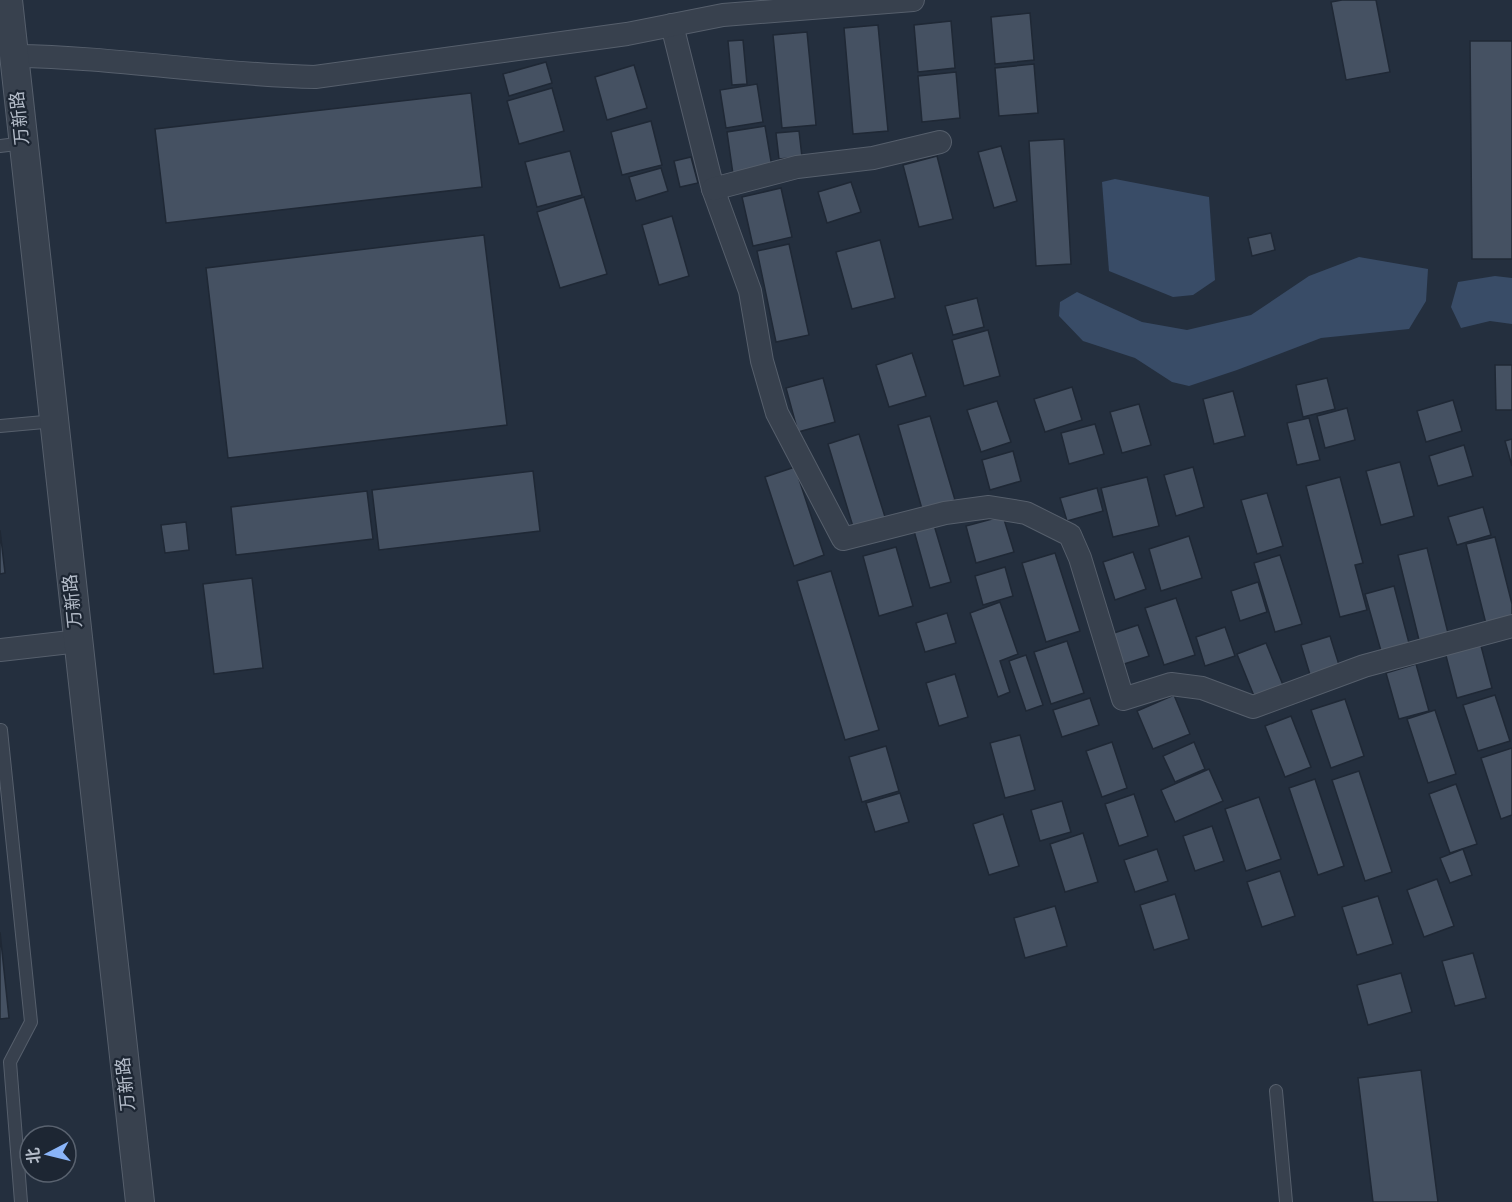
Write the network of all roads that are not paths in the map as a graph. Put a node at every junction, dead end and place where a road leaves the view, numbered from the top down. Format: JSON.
{"nodes":[{"id":1,"x":8,"y":0,"type":"edge"},
{"id":2,"x":913,"y":0,"type":"edge"},
{"id":3,"x":672,"y":25,"type":"junction"},
{"id":4,"x":15,"y":56,"type":"junction"},
{"id":5,"x":940,"y":142,"type":"dead end"},
{"id":6,"x":12,"y":144,"type":"edge"},
{"id":7,"x":713,"y":189,"type":"junction"},
{"id":8,"x":55,"y":421,"type":"junction"},
{"id":9,"x":0,"y":426,"type":"edge"},
{"id":10,"x":1512,"y":626,"type":"edge"},
{"id":11,"x":78,"y":641,"type":"junction"},
{"id":12,"x":0,"y":650,"type":"edge"},
{"id":13,"x":1,"y":730,"type":"edge"},
{"id":14,"x":6,"y":837,"type":"edge"},
{"id":15,"x":5,"y":1062,"type":"edge"},
{"id":16,"x":1276,"y":1091,"type":"dead end"},
{"id":17,"x":21,"y":1202,"type":"edge"},
{"id":18,"x":140,"y":1202,"type":"edge"},
{"id":19,"x":1286,"y":1202,"type":"edge"}],
"edges":[{"from":1,"to":4,"type":"street","name":"万新路"},
{"from":2,"to":3,"type":"street"},
{"from":3,"to":4,"type":"street"},
{"from":3,"to":7,"type":"street"},
{"from":4,"to":6,"type":"street","name":"万新路"},
{"from":5,"to":7,"type":"street"},
{"from":6,"to":8,"type":"street","name":"万新路"},
{"from":7,"to":10,"type":"street"},
{"from":8,"to":9,"type":"lane"},
{"from":8,"to":11,"type":"street","name":"万新路"},
{"from":11,"to":12,"type":"street"},
{"from":11,"to":18,"type":"street","name":"万新路"},
{"from":13,"to":14,"type":"lane"},
{"from":14,"to":15,"type":"lane"},
{"from":15,"to":17,"type":"lane"},
{"from":16,"to":19,"type":"lane"}]}
